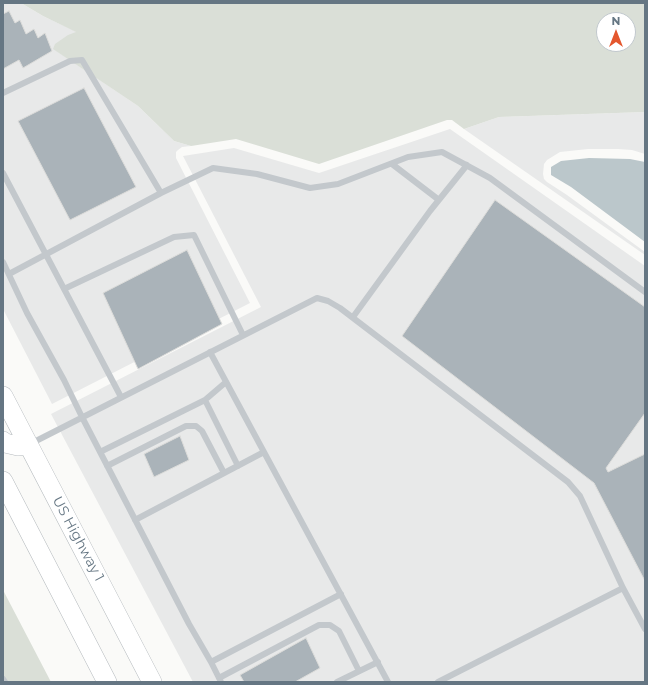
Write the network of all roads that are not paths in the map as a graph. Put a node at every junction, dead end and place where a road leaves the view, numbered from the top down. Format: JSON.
{"nodes":[{"id":1,"x":3,"y":93,"type":"edge"},
{"id":2,"x":392,"y":164,"type":"junction"},
{"id":3,"x":467,"y":165,"type":"junction"},
{"id":4,"x":3,"y":173,"type":"edge"},
{"id":5,"x":161,"y":193,"type":"junction"},
{"id":6,"x":439,"y":200,"type":"junction"},
{"id":7,"x":46,"y":255,"type":"junction"},
{"id":8,"x":3,"y":262,"type":"edge"},
{"id":9,"x":9,"y":274,"type":"junction"},
{"id":10,"x":64,"y":289,"type":"junction"},
{"id":11,"x":645,"y":292,"type":"edge"},
{"id":12,"x":352,"y":317,"type":"junction"},
{"id":13,"x":243,"y":335,"type":"junction"},
{"id":14,"x":210,"y":352,"type":"junction"},
{"id":15,"x":226,"y":382,"type":"junction"},
{"id":16,"x":3,"y":396,"type":"edge"},
{"id":17,"x":121,"y":397,"type":"junction"},
{"id":18,"x":205,"y":400,"type":"junction"},
{"id":19,"x":82,"y":417,"type":"junction"},
{"id":20,"x":3,"y":442,"type":"edge"},
{"id":21,"x":28,"y":445,"type":"junction"},
{"id":22,"x":100,"y":452,"type":"junction"},
{"id":23,"x":264,"y":452,"type":"junction"},
{"id":24,"x":107,"y":466,"type":"junction"},
{"id":25,"x":238,"y":466,"type":"junction"},
{"id":26,"x":224,"y":473,"type":"junction"},
{"id":27,"x":3,"y":482,"type":"edge"},
{"id":28,"x":135,"y":520,"type":"junction"},
{"id":29,"x":623,"y":588,"type":"junction"},
{"id":30,"x":341,"y":594,"type":"junction"},
{"id":31,"x":645,"y":629,"type":"edge"},
{"id":32,"x":211,"y":662,"type":"junction"},
{"id":33,"x":378,"y":662,"type":"junction"},
{"id":34,"x":359,"y":671,"type":"junction"},
{"id":35,"x":3,"y":679,"type":"edge"},
{"id":36,"x":220,"y":680,"type":"edge"},
{"id":37,"x":5,"y":682,"type":"edge"},
{"id":38,"x":107,"y":682,"type":"edge"},
{"id":39,"x":152,"y":682,"type":"edge"},
{"id":40,"x":337,"y":682,"type":"edge"},
{"id":41,"x":388,"y":682,"type":"edge"},
{"id":42,"x":438,"y":682,"type":"edge"}],
"edges":[{"from":1,"to":5,"type":"lane"},
{"from":2,"to":3,"type":"lane"},
{"from":2,"to":5,"type":"lane"},
{"from":2,"to":6,"type":"lane"},
{"from":3,"to":6,"type":"lane"},
{"from":3,"to":11,"type":"lane"},
{"from":4,"to":7,"type":"lane"},
{"from":5,"to":7,"type":"lane"},
{"from":6,"to":12,"type":"lane"},
{"from":7,"to":9,"type":"lane"},
{"from":7,"to":10,"type":"lane"},
{"from":8,"to":9,"type":"lane"},
{"from":9,"to":19,"type":"lane"},
{"from":10,"to":13,"type":"lane"},
{"from":10,"to":17,"type":"lane"},
{"from":12,"to":13,"type":"lane"},
{"from":12,"to":29,"type":"lane"},
{"from":13,"to":14,"type":"lane"},
{"from":14,"to":15,"type":"lane"},
{"from":14,"to":17,"type":"lane"},
{"from":15,"to":18,"type":"lane"},
{"from":15,"to":23,"type":"lane"},
{"from":16,"to":21,"type":"main road","name":"US Highway 1"},
{"from":17,"to":19,"type":"lane"},
{"from":18,"to":22,"type":"lane"},
{"from":18,"to":25,"type":"lane"},
{"from":19,"to":21,"type":"lane"},
{"from":19,"to":22,"type":"lane"},
{"from":20,"to":21,"type":"main road"},
{"from":21,"to":39,"type":"main road","name":"US Highway 1"},
{"from":22,"to":24,"type":"lane"},
{"from":23,"to":25,"type":"lane"},
{"from":23,"to":30,"type":"lane"},
{"from":24,"to":26,"type":"lane"},
{"from":24,"to":28,"type":"lane"},
{"from":25,"to":26,"type":"lane"},
{"from":26,"to":28,"type":"lane"},
{"from":27,"to":38,"type":"main road"},
{"from":28,"to":32,"type":"lane"},
{"from":29,"to":31,"type":"lane"},
{"from":29,"to":42,"type":"lane"},
{"from":30,"to":32,"type":"lane"},
{"from":30,"to":33,"type":"lane"},
{"from":32,"to":36,"type":"lane"},
{"from":33,"to":34,"type":"lane"},
{"from":33,"to":41,"type":"lane"},
{"from":34,"to":36,"type":"lane"},
{"from":34,"to":40,"type":"lane"},
{"from":35,"to":37,"type":"lane"}]}
